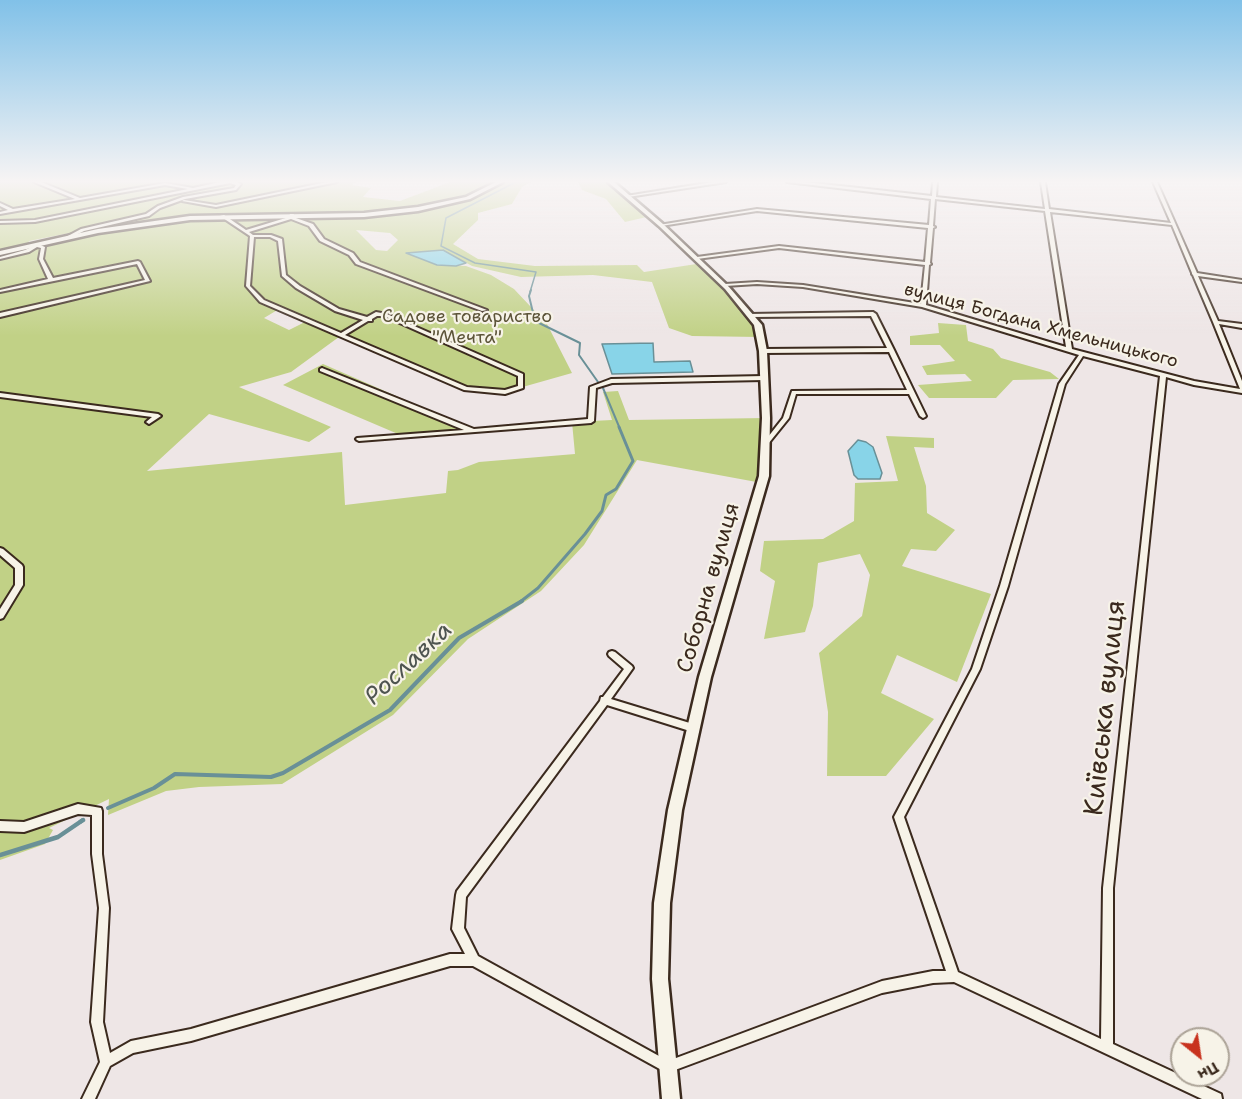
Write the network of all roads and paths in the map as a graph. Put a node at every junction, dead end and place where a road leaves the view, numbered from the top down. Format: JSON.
{"nodes":[{"id":1,"x":78,"y":233,"type":"edge"},
{"id":2,"x":93,"y":233,"type":"edge"},
{"id":3,"x":249,"y":233,"type":"edge"},
{"id":4,"x":317,"y":233,"type":"edge"},
{"id":5,"x":670,"y":233,"type":"edge"},
{"id":6,"x":932,"y":233,"type":"edge"},
{"id":7,"x":1051,"y":233,"type":"edge"},
{"id":8,"x":1175,"y":233,"type":"edge"},
{"id":9,"x":252,"y":236,"type":"junction"},
{"id":10,"x":68,"y":238,"type":"junction"},
{"id":11,"x":38,"y":245,"type":"junction"},
{"id":12,"x":0,"y":253,"type":"edge"},
{"id":13,"x":0,"y":258,"type":"edge"},
{"id":14,"x":697,"y":258,"type":"junction"},
{"id":15,"x":929,"y":264,"type":"junction"},
{"id":16,"x":1194,"y":274,"type":"junction"},
{"id":17,"x":51,"y":280,"type":"junction"},
{"id":18,"x":1242,"y":281,"type":"edge"},
{"id":19,"x":725,"y":285,"type":"junction"},
{"id":20,"x":0,"y":291,"type":"edge"},
{"id":21,"x":923,"y":306,"type":"junction"},
{"id":22,"x":483,"y":310,"type":"dead end"},
{"id":23,"x":0,"y":315,"type":"edge"},
{"id":24,"x":751,"y":315,"type":"junction"},
{"id":25,"x":370,"y":320,"type":"junction"},
{"id":26,"x":1216,"y":322,"type":"junction"},
{"id":27,"x":1242,"y":326,"type":"edge"},
{"id":28,"x":343,"y":334,"type":"junction"},
{"id":29,"x":891,"y":350,"type":"junction"},
{"id":30,"x":1069,"y":350,"type":"junction"},
{"id":31,"x":763,"y":351,"type":"junction"},
{"id":32,"x":1082,"y":354,"type":"junction"},
{"id":33,"x":322,"y":370,"type":"dead end"},
{"id":34,"x":1163,"y":375,"type":"junction"},
{"id":35,"x":764,"y":378,"type":"junction"},
{"id":36,"x":1242,"y":390,"type":"edge"},
{"id":37,"x":911,"y":392,"type":"junction"},
{"id":38,"x":0,"y":395,"type":"edge"},
{"id":39,"x":922,"y":416,"type":"dead end"},
{"id":40,"x":148,"y":422,"type":"dead end"},
{"id":41,"x":473,"y":430,"type":"junction"},
{"id":42,"x":359,"y":440,"type":"dead end"},
{"id":43,"x":766,"y":443,"type":"junction"},
{"id":44,"x":0,"y":551,"type":"edge"},
{"id":45,"x":0,"y":616,"type":"edge"},
{"id":46,"x":612,"y":654,"type":"dead end"},
{"id":47,"x":604,"y":700,"type":"junction"},
{"id":48,"x":693,"y":728,"type":"junction"},
{"id":49,"x":0,"y":826,"type":"edge"},
{"id":50,"x":474,"y":960,"type":"junction"},
{"id":51,"x":954,"y":976,"type":"junction"},
{"id":52,"x":1107,"y":1047,"type":"junction"},
{"id":53,"x":106,"y":1062,"type":"junction"},
{"id":54,"x":667,"y":1067,"type":"junction"},
{"id":55,"x":88,"y":1099,"type":"edge"},
{"id":56,"x":671,"y":1099,"type":"edge"},
{"id":57,"x":1216,"y":1099,"type":"edge"}],
"edges":[{"from":1,"to":10,"type":"street"},
{"from":2,"to":10,"type":"street"},
{"from":3,"to":9,"type":"street"},
{"from":4,"to":22,"type":"street"},
{"from":5,"to":14,"type":"street","name":"Соборна вулиця"},
{"from":6,"to":15,"type":"street"},
{"from":7,"to":30,"type":"street"},
{"from":8,"to":16,"type":"street"},
{"from":9,"to":25,"type":"street"},
{"from":9,"to":28,"type":"street"},
{"from":10,"to":11,"type":"street"},
{"from":11,"to":12,"type":"street"},
{"from":11,"to":13,"type":"street"},
{"from":11,"to":17,"type":"street"},
{"from":14,"to":15,"type":"street"},
{"from":14,"to":19,"type":"street","name":"Соборна вулиця"},
{"from":15,"to":21,"type":"street"},
{"from":16,"to":18,"type":"street"},
{"from":16,"to":26,"type":"street"},
{"from":17,"to":20,"type":"street"},
{"from":17,"to":23,"type":"street"},
{"from":19,"to":21,"type":"street","name":"вулиця Богдана Хмельницького"},
{"from":19,"to":24,"type":"street","name":"Соборна вулиця"},
{"from":21,"to":30,"type":"street","name":"вулиця Богдана Хмельницького"},
{"from":24,"to":29,"type":"street"},
{"from":24,"to":31,"type":"street","name":"Соборна вулиця"},
{"from":25,"to":28,"type":"street"},
{"from":25,"to":28,"type":"street"},
{"from":26,"to":27,"type":"street"},
{"from":26,"to":36,"type":"street"},
{"from":29,"to":31,"type":"street"},
{"from":29,"to":37,"type":"street"},
{"from":30,"to":32,"type":"street","name":"вулиця Богдана Хмельницького"},
{"from":31,"to":35,"type":"street","name":"Соборна вулиця"},
{"from":32,"to":34,"type":"street","name":"вулиця Богдана Хмельницького"},
{"from":32,"to":51,"type":"street"},
{"from":33,"to":41,"type":"street"},
{"from":34,"to":36,"type":"street","name":"вулиця Богдана Хмельницького"},
{"from":34,"to":52,"type":"street","name":"Київська вулиця"},
{"from":35,"to":41,"type":"street"},
{"from":35,"to":43,"type":"street","name":"Соборна вулиця"},
{"from":37,"to":39,"type":"street"},
{"from":37,"to":43,"type":"street"},
{"from":38,"to":40,"type":"street"},
{"from":41,"to":42,"type":"street"},
{"from":43,"to":48,"type":"street","name":"Соборна вулиця"},
{"from":44,"to":45,"type":"street"},
{"from":46,"to":47,"type":"street"},
{"from":47,"to":48,"type":"street"},
{"from":47,"to":50,"type":"street"},
{"from":48,"to":54,"type":"street","name":"Соборна вулиця"},
{"from":49,"to":53,"type":"street"},
{"from":50,"to":53,"type":"street"},
{"from":50,"to":54,"type":"street"},
{"from":51,"to":52,"type":"street"},
{"from":51,"to":54,"type":"street"},
{"from":52,"to":57,"type":"street"},
{"from":53,"to":55,"type":"street"},
{"from":54,"to":56,"type":"street","name":"Соборна вулиця"}]}
